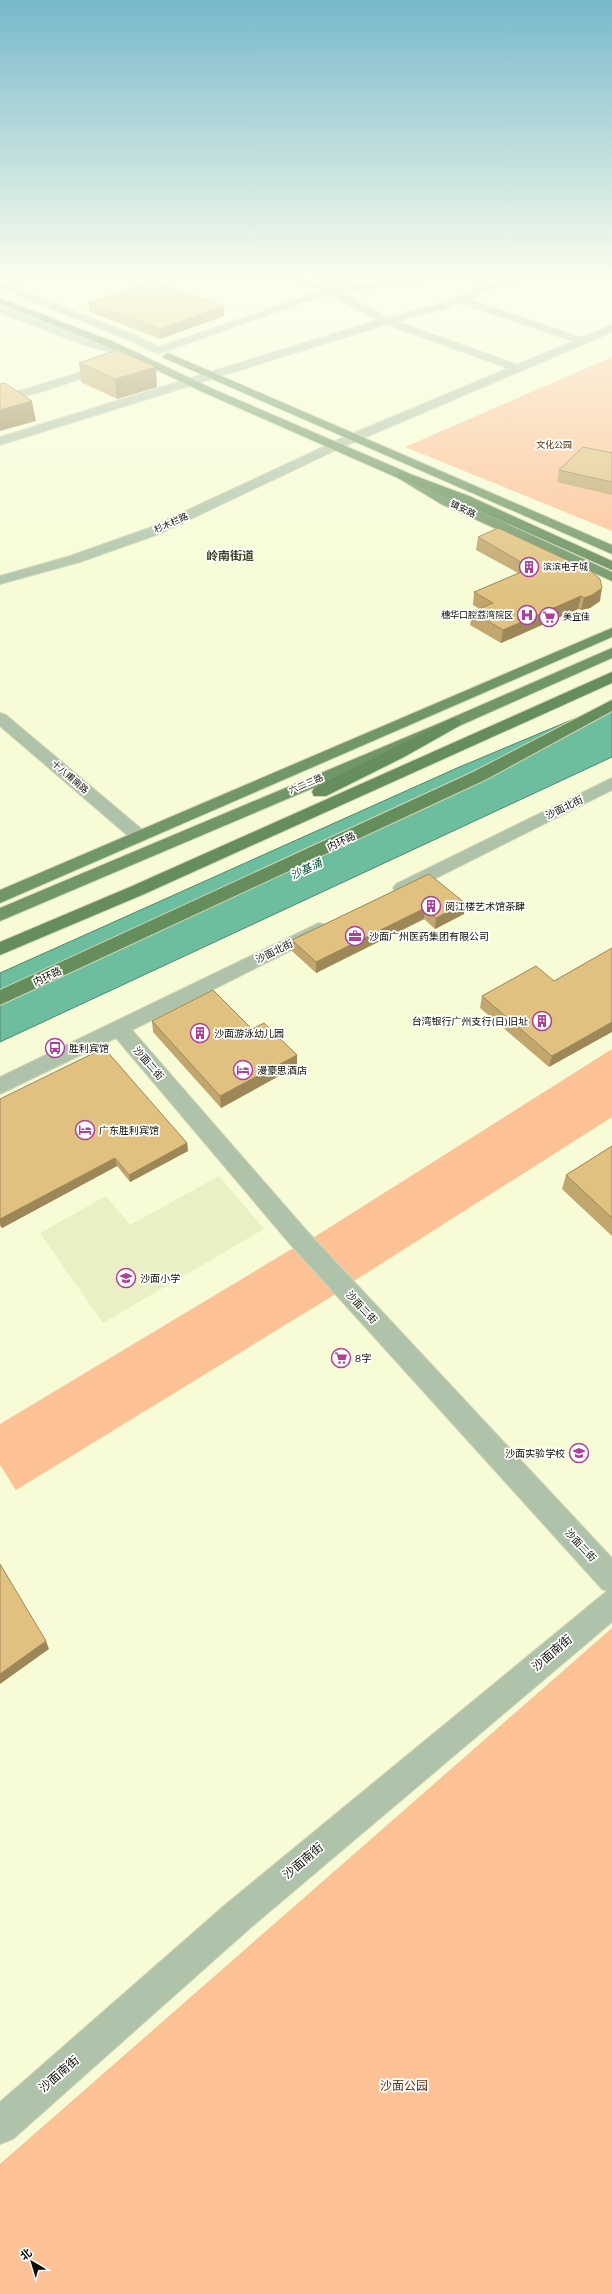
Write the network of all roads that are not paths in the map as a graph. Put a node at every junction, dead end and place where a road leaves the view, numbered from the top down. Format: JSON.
{"nodes":[{"id":1,"x":51,"y":385,"type":"edge"},
{"id":2,"x":180,"y":385,"type":"edge"},
{"id":3,"x":197,"y":385,"type":"edge"},
{"id":4,"x":235,"y":385,"type":"edge"},
{"id":5,"x":477,"y":385,"type":"edge"},
{"id":6,"x":0,"y":398,"type":"edge"},
{"id":7,"x":353,"y":438,"type":"junction"},
{"id":8,"x":0,"y":441,"type":"edge"},
{"id":9,"x":334,"y":446,"type":"junction"},
{"id":10,"x":402,"y":475,"type":"junction"},
{"id":11,"x":612,"y":550,"type":"edge"},
{"id":12,"x":612,"y":566,"type":"edge"},
{"id":13,"x":593,"y":568,"type":"junction"},
{"id":14,"x":612,"y":577,"type":"edge"},
{"id":15,"x":0,"y":580,"type":"edge"},
{"id":16,"x":612,"y":586,"type":"edge"},
{"id":17,"x":611,"y":631,"type":"edge"},
{"id":18,"x":571,"y":650,"type":"junction"},
{"id":19,"x":612,"y":652,"type":"edge"},
{"id":20,"x":590,"y":662,"type":"junction"},
{"id":21,"x":612,"y":677,"type":"edge"},
{"id":22,"x":612,"y":703,"type":"edge"},
{"id":23,"x":0,"y":718,"type":"edge"},
{"id":24,"x":453,"y":723,"type":"junction"},
{"id":25,"x":612,"y":783,"type":"edge"},
{"id":26,"x":139,"y":836,"type":"junction"},
{"id":27,"x":387,"y":895,"type":"edge"},
{"id":28,"x":0,"y":897,"type":"edge"},
{"id":29,"x":0,"y":915,"type":"edge"},
{"id":30,"x":337,"y":920,"type":"edge"},
{"id":31,"x":0,"y":948,"type":"edge"},
{"id":32,"x":0,"y":998,"type":"edge"},
{"id":33,"x":119,"y":1028,"type":"junction"},
{"id":34,"x":0,"y":1086,"type":"edge"},
{"id":35,"x":612,"y":1579,"type":"edge"},
{"id":36,"x":612,"y":1603,"type":"edge"},
{"id":37,"x":0,"y":2126,"type":"edge"}],
"edges":[{"from":1,"to":6,"type":"street"},
{"from":2,"to":8,"type":"street"},
{"from":3,"to":9,"type":"main road","name":"镇安路"},
{"from":4,"to":7,"type":"main road"},
{"from":5,"to":7,"type":"street"},
{"from":7,"to":9,"type":"street","name":"杉木栏路"},
{"from":7,"to":11,"type":"main road"},
{"from":9,"to":10,"type":"main road","name":"镇安路"},
{"from":9,"to":15,"type":"street","name":"杉木栏路"},
{"from":10,"to":12,"type":"highway"},
{"from":10,"to":13,"type":"main road","name":"镇安路"},
{"from":13,"to":14,"type":"main road","name":"镇安路"},
{"from":13,"to":16,"type":"main road"},
{"from":17,"to":18,"type":"main road","name":"六二三路"},
{"from":18,"to":20,"type":"main road"},
{"from":18,"to":26,"type":"main road","name":"六二三路"},
{"from":19,"to":20,"type":"main road","name":"六二三路"},
{"from":20,"to":24,"type":"main road","name":"六二三路"},
{"from":21,"to":31,"type":"highway"},
{"from":22,"to":32,"type":"highway","name":"内环路"},
{"from":23,"to":26,"type":"street","name":"十八甫南路"},
{"from":24,"to":29,"type":"main road","name":"六二三路"},
{"from":24,"to":31,"type":"highway"},
{"from":25,"to":27,"type":"street","name":"沙面北街"},
{"from":26,"to":28,"type":"main road","name":"六二三路"},
{"from":30,"to":33,"type":"street","name":"沙面北街"},
{"from":33,"to":34,"type":"street","name":"沙面北街"},
{"from":33,"to":35,"type":"street","name":"沙面二街"},
{"from":36,"to":37,"type":"street","name":"沙面南街"}]}
